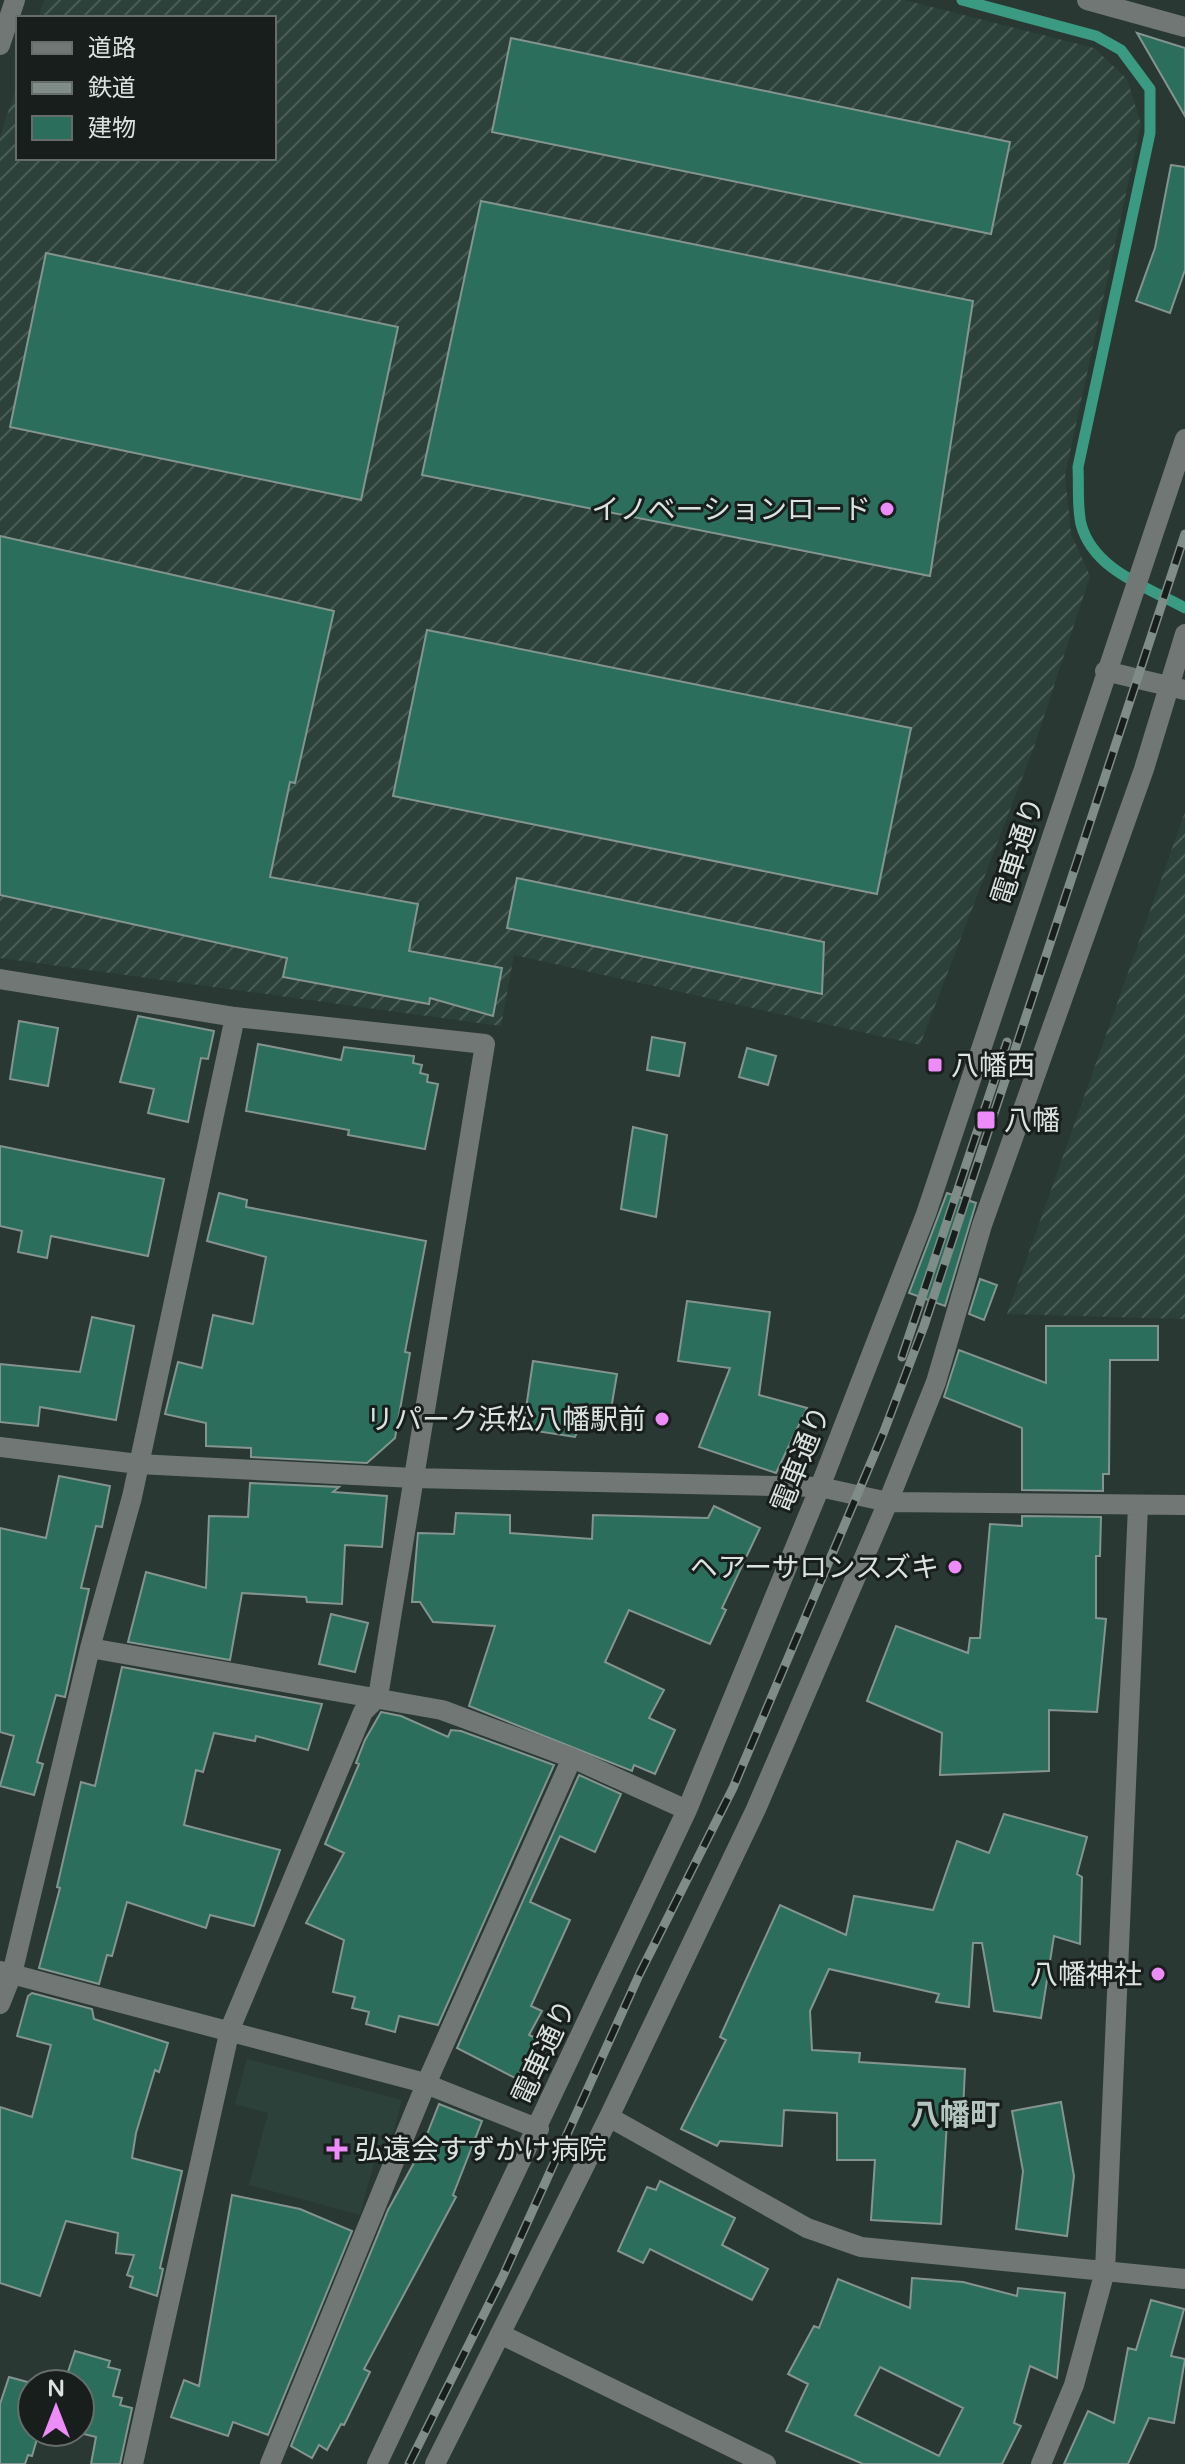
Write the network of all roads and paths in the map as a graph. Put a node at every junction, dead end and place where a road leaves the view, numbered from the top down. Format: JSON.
{"nodes":[{"id":1,"x":15,"y":0,"type":"edge"},
{"id":2,"x":1087,"y":0,"type":"edge"},
{"id":3,"x":1185,"y":27,"type":"edge"},
{"id":4,"x":0,"y":45,"type":"edge"},
{"id":5,"x":1185,"y":439,"type":"edge"},
{"id":6,"x":1185,"y":634,"type":"edge"},
{"id":7,"x":1105,"y":671,"type":"junction"},
{"id":8,"x":1177,"y":689,"type":"edge"},
{"id":9,"x":0,"y":979,"type":"edge"},
{"id":10,"x":235,"y":1017,"type":"junction"},
{"id":11,"x":0,"y":1447,"type":"edge"},
{"id":12,"x":138,"y":1464,"type":"junction"},
{"id":13,"x":414,"y":1478,"type":"junction"},
{"id":14,"x":820,"y":1487,"type":"junction"},
{"id":15,"x":888,"y":1502,"type":"junction"},
{"id":16,"x":1185,"y":1505,"type":"edge"},
{"id":17,"x":1138,"y":1506,"type":"junction"},
{"id":18,"x":90,"y":1648,"type":"junction"},
{"id":19,"x":378,"y":1697,"type":"junction"},
{"id":20,"x":572,"y":1758,"type":"junction"},
{"id":21,"x":687,"y":1810,"type":"junction"},
{"id":22,"x":6,"y":1972,"type":"edge"},
{"id":23,"x":0,"y":2004,"type":"edge"},
{"id":24,"x":230,"y":2029,"type":"junction"},
{"id":25,"x":426,"y":2084,"type":"junction"},
{"id":26,"x":609,"y":2117,"type":"junction"},
{"id":27,"x":539,"y":2129,"type":"junction"},
{"id":28,"x":1105,"y":2271,"type":"junction"},
{"id":29,"x":1185,"y":2279,"type":"edge"},
{"id":30,"x":500,"y":2334,"type":"junction"},
{"id":31,"x":133,"y":2464,"type":"edge"},
{"id":32,"x":270,"y":2464,"type":"edge"},
{"id":33,"x":377,"y":2464,"type":"edge"},
{"id":34,"x":435,"y":2464,"type":"edge"},
{"id":35,"x":766,"y":2464,"type":"edge"},
{"id":36,"x":1041,"y":2464,"type":"edge"}],
"edges":[{"from":1,"to":4,"type":"street"},
{"from":2,"to":3,"type":"street"},
{"from":5,"to":7,"type":"street","name":"電車通り"},
{"from":6,"to":8,"type":"street"},
{"from":7,"to":8,"type":"street"},
{"from":7,"to":14,"type":"street","name":"電車通り"},
{"from":8,"to":15,"type":"street"},
{"from":9,"to":10,"type":"street"},
{"from":10,"to":12,"type":"street"},
{"from":10,"to":13,"type":"street"},
{"from":11,"to":12,"type":"street"},
{"from":12,"to":13,"type":"street"},
{"from":12,"to":18,"type":"street"},
{"from":13,"to":14,"type":"street"},
{"from":13,"to":19,"type":"street"},
{"from":14,"to":15,"type":"street"},
{"from":14,"to":21,"type":"street","name":"電車通り"},
{"from":15,"to":17,"type":"street"},
{"from":15,"to":26,"type":"street"},
{"from":16,"to":17,"type":"street"},
{"from":17,"to":28,"type":"street"},
{"from":18,"to":19,"type":"street"},
{"from":18,"to":22,"type":"street"},
{"from":19,"to":20,"type":"street"},
{"from":19,"to":24,"type":"street"},
{"from":20,"to":21,"type":"street"},
{"from":20,"to":25,"type":"street"},
{"from":21,"to":27,"type":"street","name":"電車通り"},
{"from":22,"to":23,"type":"street"},
{"from":22,"to":24,"type":"street"},
{"from":24,"to":25,"type":"street"},
{"from":24,"to":31,"type":"street"},
{"from":25,"to":27,"type":"street"},
{"from":25,"to":32,"type":"street"},
{"from":26,"to":28,"type":"street"},
{"from":26,"to":30,"type":"street"},
{"from":27,"to":33,"type":"street","name":"電車通り"},
{"from":28,"to":29,"type":"street"},
{"from":28,"to":36,"type":"street"},
{"from":30,"to":34,"type":"street"},
{"from":30,"to":35,"type":"street"}]}
